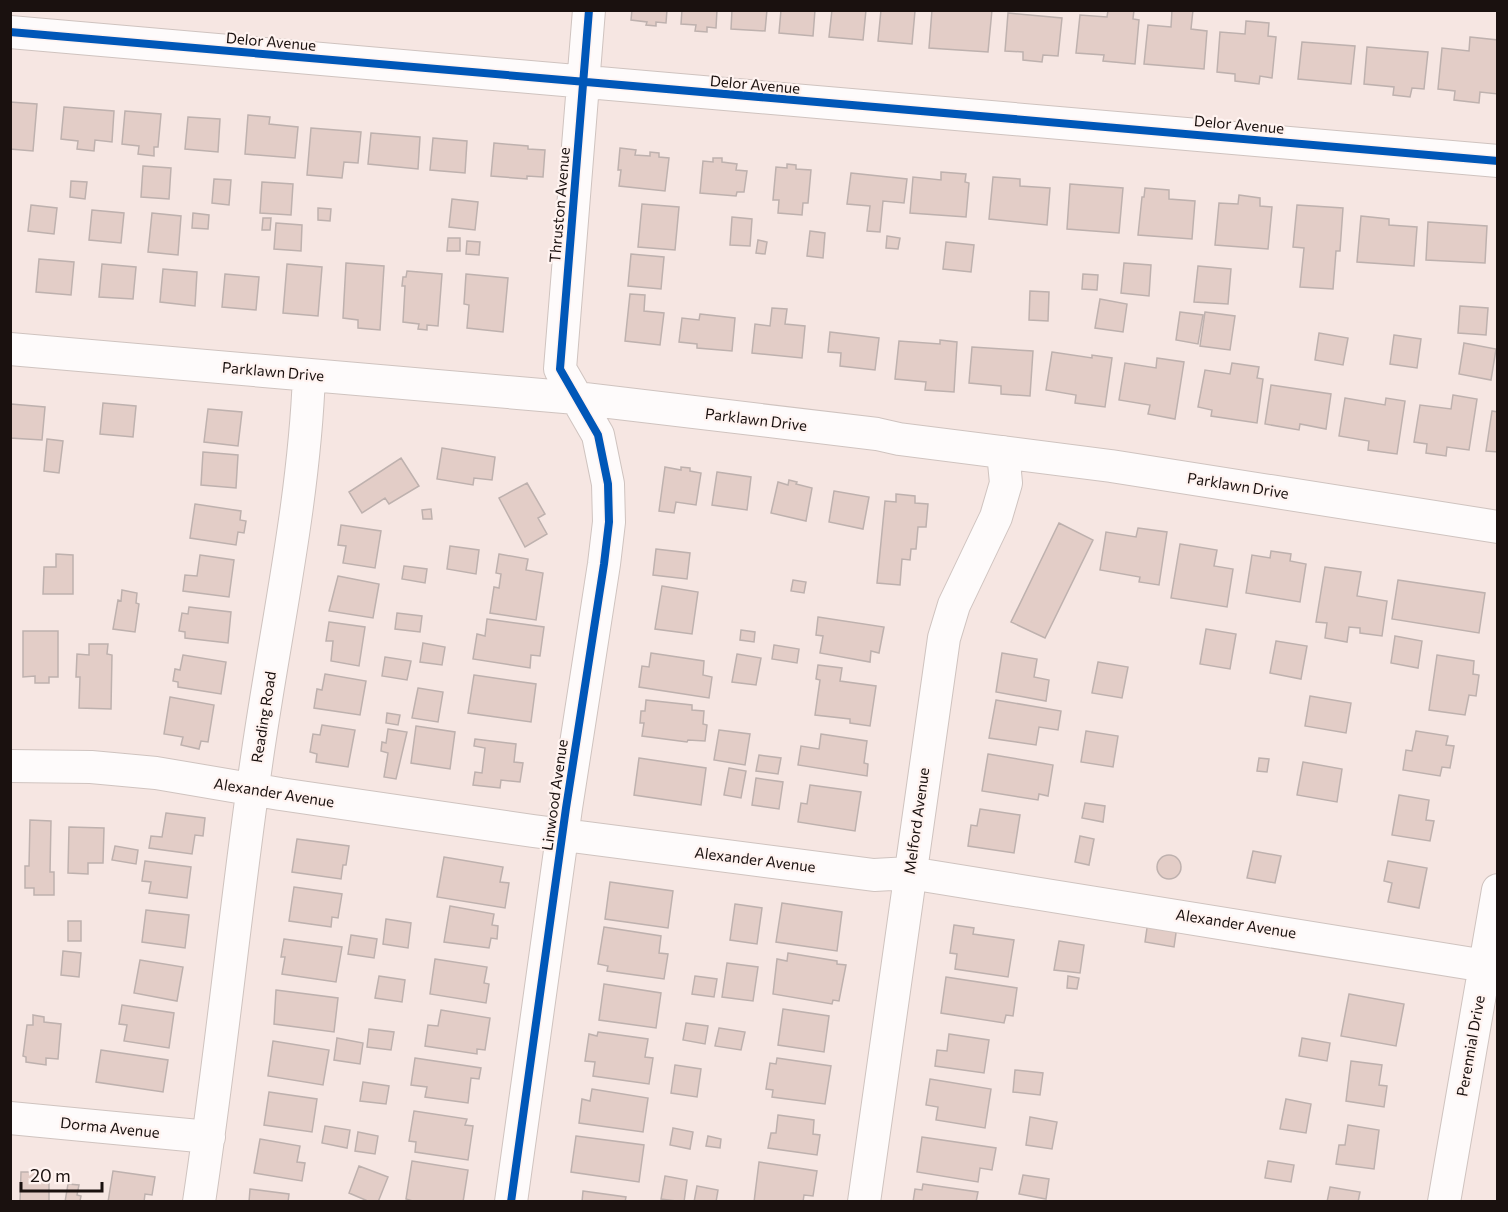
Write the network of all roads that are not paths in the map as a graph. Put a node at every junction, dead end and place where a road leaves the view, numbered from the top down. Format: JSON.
{"nodes":[{"id":1,"x":589,"y":10,"type":"edge"},
{"id":2,"x":10,"y":32,"type":"edge"},
{"id":3,"x":583,"y":83,"type":"junction"},
{"id":4,"x":1497,"y":161,"type":"edge"},
{"id":5,"x":10,"y":349,"type":"edge"},
{"id":6,"x":309,"y":375,"type":"junction"},
{"id":7,"x":576,"y":399,"type":"junction"},
{"id":8,"x":1003,"y":452,"type":"junction"},
{"id":9,"x":1497,"y":527,"type":"edge"},
{"id":10,"x":10,"y":766,"type":"edge"},
{"id":11,"x":252,"y":790,"type":"junction"},
{"id":12,"x":562,"y":835,"type":"junction"},
{"id":13,"x":910,"y":873,"type":"junction"},
{"id":14,"x":1497,"y":890,"type":"edge"},
{"id":15,"x":1491,"y":966,"type":"edge"},
{"id":16,"x":10,"y":1118,"type":"edge"},
{"id":17,"x":209,"y":1137,"type":"junction"},
{"id":18,"x":199,"y":1202,"type":"edge"},
{"id":19,"x":511,"y":1202,"type":"edge"},
{"id":20,"x":864,"y":1202,"type":"edge"},
{"id":21,"x":1444,"y":1202,"type":"edge"}],
"edges":[{"from":1,"to":3,"type":"street","name":"Thruston Avenue"},
{"from":2,"to":3,"type":"street","name":"Delor Avenue"},
{"from":3,"to":4,"type":"street","name":"Delor Avenue"},
{"from":3,"to":7,"type":"street","name":"Thruston Avenue"},
{"from":5,"to":6,"type":"street","name":"Parklawn Drive"},
{"from":6,"to":7,"type":"street","name":"Parklawn Drive"},
{"from":6,"to":11,"type":"street","name":"Reading Road"},
{"from":7,"to":8,"type":"street","name":"Parklawn Drive"},
{"from":7,"to":12,"type":"street","name":"Linwood Avenue"},
{"from":8,"to":9,"type":"street","name":"Parklawn Drive"},
{"from":8,"to":13,"type":"street","name":"Melford Avenue"},
{"from":10,"to":11,"type":"street","name":"Alexander Avenue"},
{"from":11,"to":12,"type":"street","name":"Alexander Avenue"},
{"from":11,"to":17,"type":"street","name":"Reading Road"},
{"from":12,"to":13,"type":"street","name":"Alexander Avenue"},
{"from":12,"to":19,"type":"street","name":"Linwood Avenue"},
{"from":13,"to":15,"type":"street","name":"Alexander Avenue"},
{"from":13,"to":20,"type":"street","name":"Melford Avenue"},
{"from":14,"to":15,"type":"street","name":"Perennial Drive"},
{"from":15,"to":21,"type":"street","name":"Perennial Drive"},
{"from":16,"to":17,"type":"street","name":"Dorma Avenue"},
{"from":17,"to":18,"type":"street","name":"Reading Road"}]}
